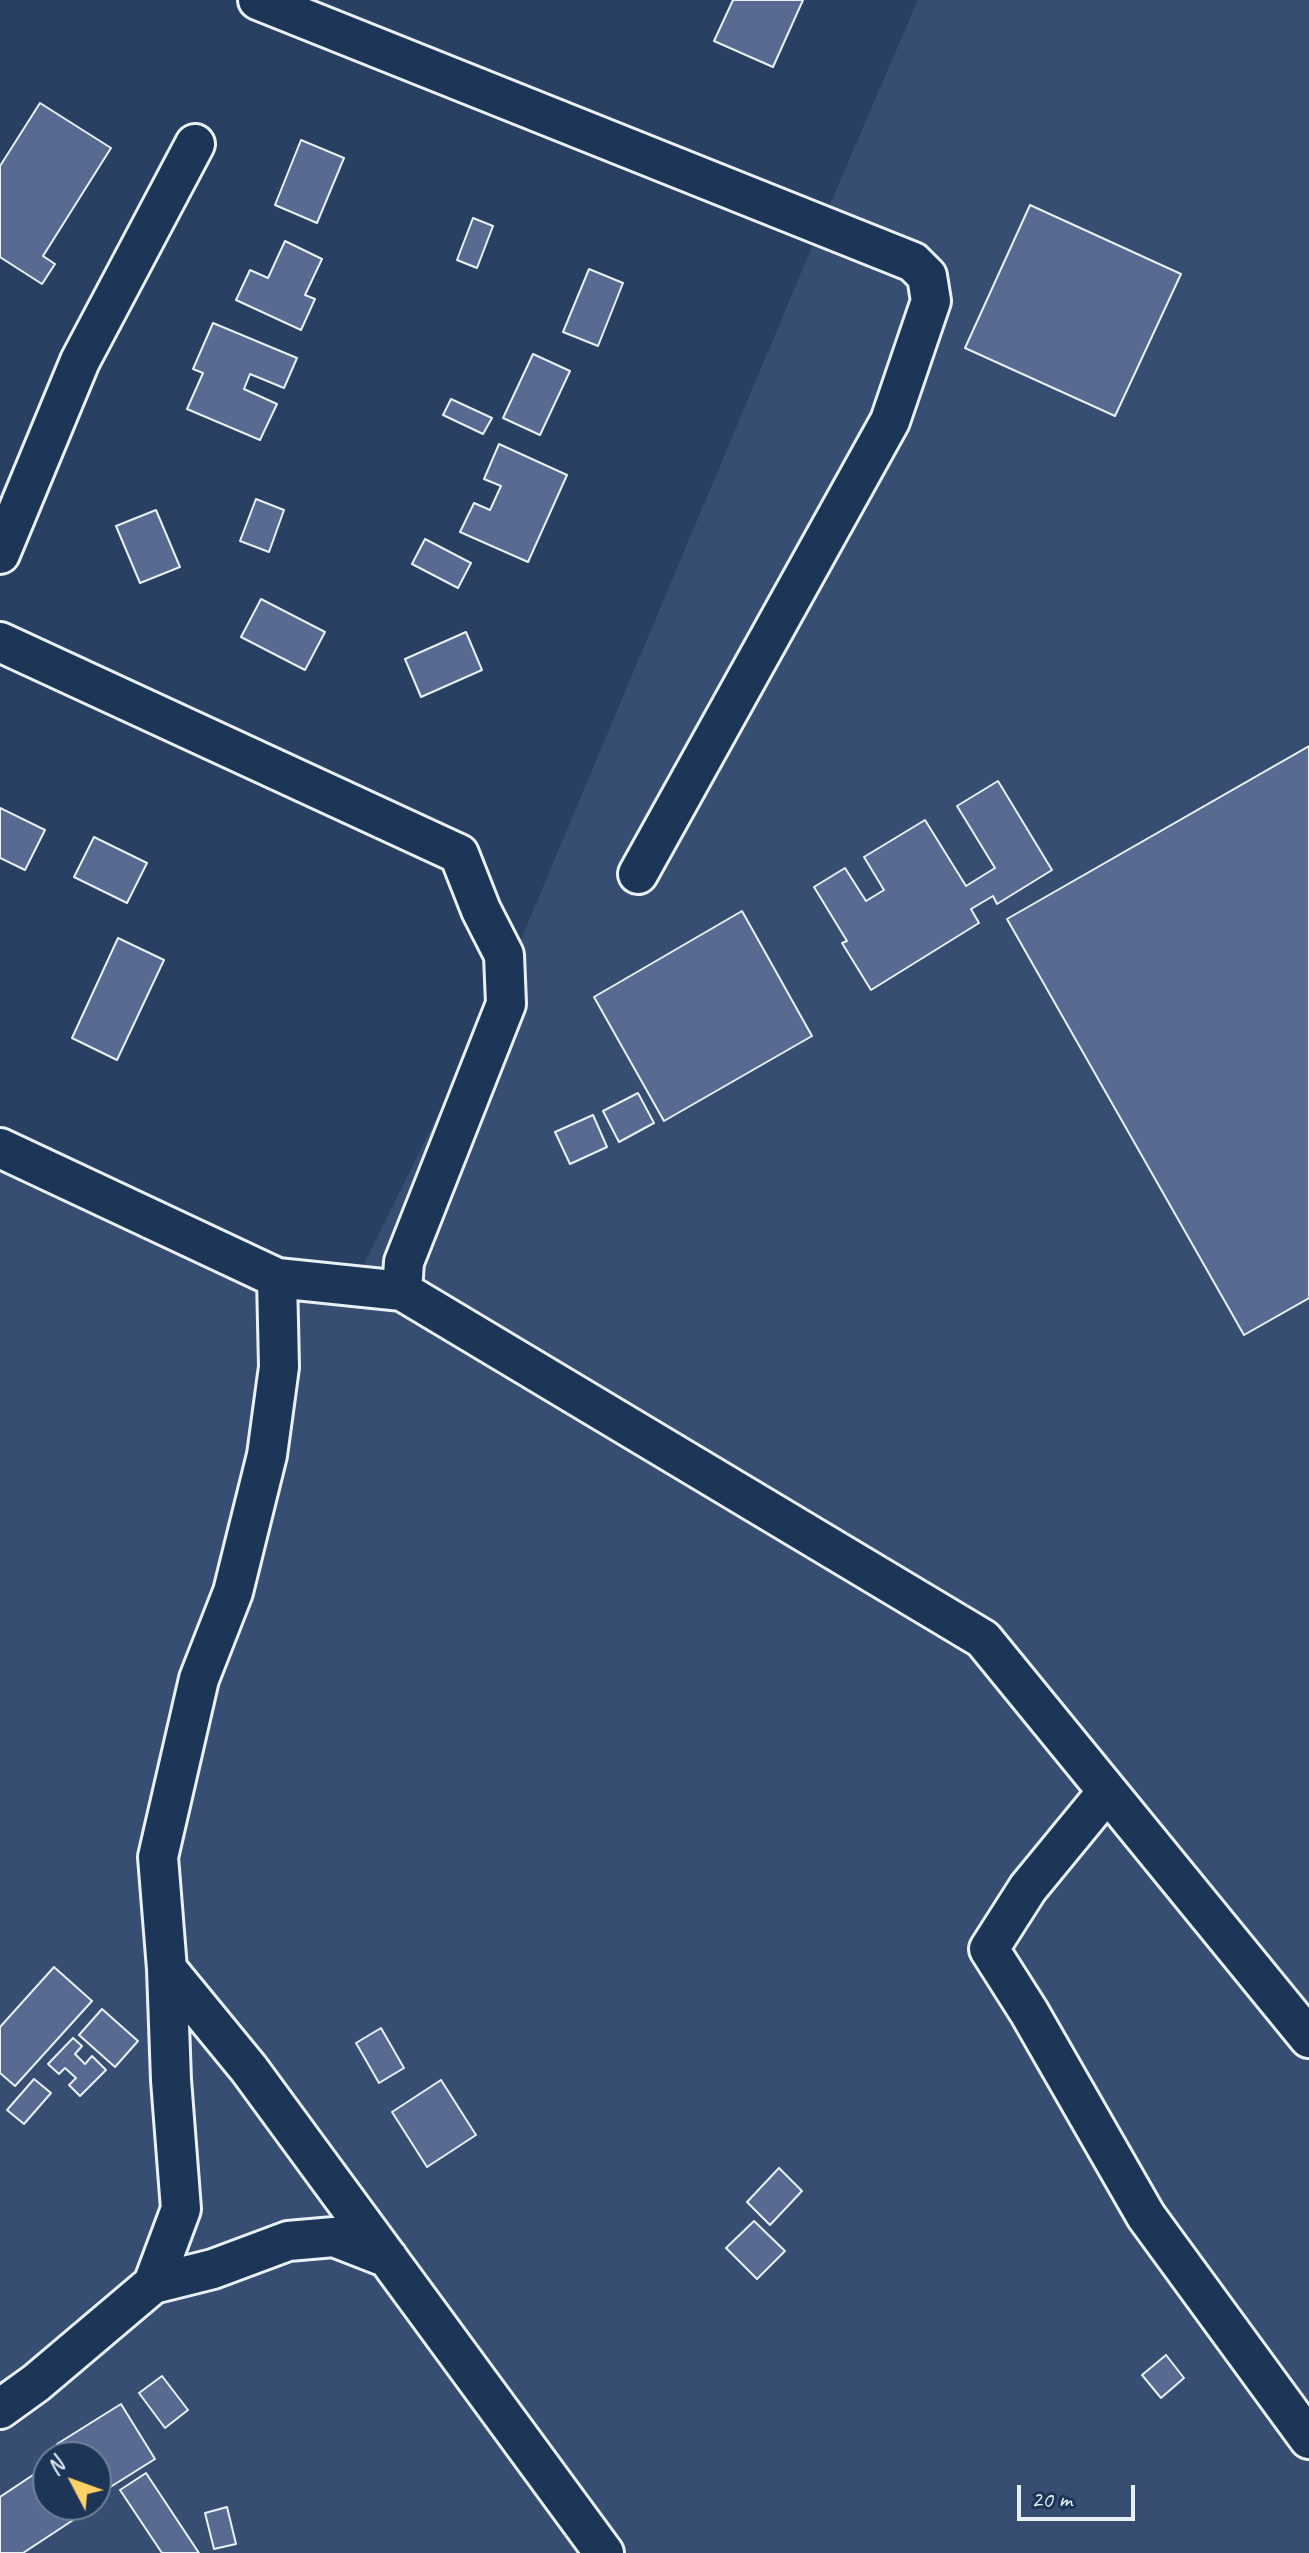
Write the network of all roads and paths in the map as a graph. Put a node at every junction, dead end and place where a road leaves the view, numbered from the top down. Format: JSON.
{"nodes":[{"id":1,"x":258,"y":0,"type":"edge"},
{"id":2,"x":195,"y":144,"type":"dead end"},
{"id":3,"x":0,"y":554,"type":"edge"},
{"id":4,"x":0,"y":642,"type":"edge"},
{"id":5,"x":638,"y":874,"type":"dead end"},
{"id":6,"x":0,"y":1148,"type":"edge"},
{"id":7,"x":277,"y":1278,"type":"junction"},
{"id":8,"x":402,"y":1291,"type":"junction"},
{"id":9,"x":1106,"y":1793,"type":"junction"},
{"id":10,"x":167,"y":1969,"type":"junction"},
{"id":11,"x":1309,"y":2038,"type":"edge"},
{"id":12,"x":388,"y":2258,"type":"junction"},
{"id":13,"x":153,"y":2284,"type":"junction"},
{"id":14,"x":42,"y":2378,"type":"junction"},
{"id":15,"x":0,"y":2383,"type":"edge"},
{"id":16,"x":0,"y":2409,"type":"edge"},
{"id":17,"x":1309,"y":2439,"type":"edge"},
{"id":18,"x":604,"y":2553,"type":"edge"}],
"edges":[{"from":1,"to":5,"type":"street"},
{"from":2,"to":3,"type":"street"},
{"from":4,"to":8,"type":"street"},
{"from":6,"to":7,"type":"street"},
{"from":7,"to":8,"type":"street"},
{"from":7,"to":10,"type":"street"},
{"from":8,"to":9,"type":"street"},
{"from":9,"to":11,"type":"street"},
{"from":9,"to":17,"type":"street"},
{"from":10,"to":12,"type":"street"},
{"from":10,"to":13,"type":"street"},
{"from":12,"to":13,"type":"street"},
{"from":12,"to":18,"type":"street"},
{"from":13,"to":14,"type":"street"},
{"from":14,"to":15,"type":"street"},
{"from":14,"to":16,"type":"street"}]}
